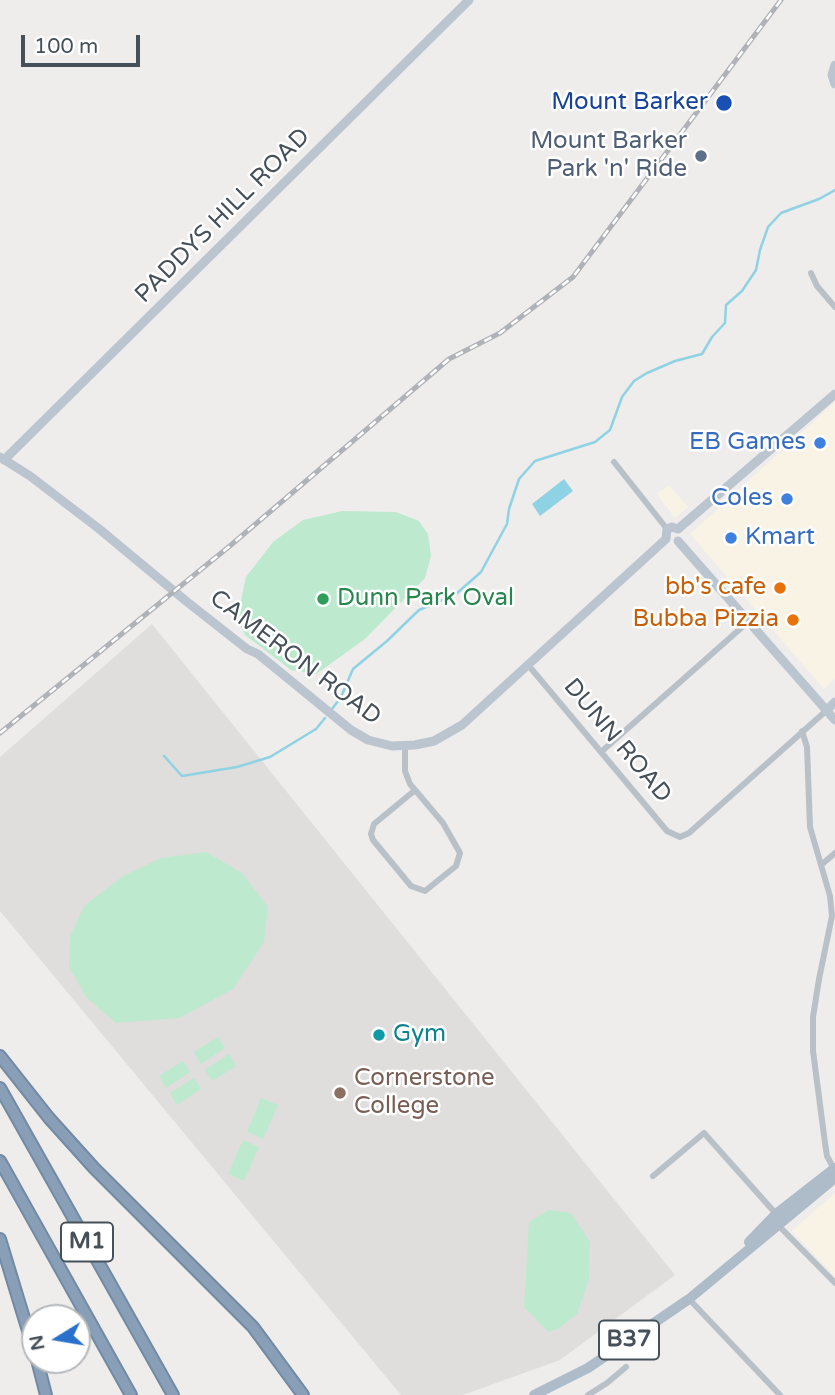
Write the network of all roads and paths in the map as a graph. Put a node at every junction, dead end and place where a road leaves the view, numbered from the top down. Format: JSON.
{"nodes":[{"id":1,"x":469,"y":0,"type":"edge"},
{"id":2,"x":835,"y":65,"type":"edge"},
{"id":3,"x":835,"y":84,"type":"edge"},
{"id":4,"x":811,"y":273,"type":"dead end"},
{"id":5,"x":835,"y":307,"type":"edge"},
{"id":6,"x":835,"y":394,"type":"edge"},
{"id":7,"x":1,"y":460,"type":"edge"},
{"id":8,"x":614,"y":462,"type":"dead end"},
{"id":9,"x":678,"y":528,"type":"junction"},
{"id":10,"x":666,"y":534,"type":"junction"},
{"id":11,"x":678,"y":541,"type":"junction"},
{"id":12,"x":750,"y":621,"type":"junction"},
{"id":13,"x":529,"y":666,"type":"junction"},
{"id":14,"x":835,"y":702,"type":"edge"},
{"id":15,"x":827,"y":710,"type":"junction"},
{"id":16,"x":835,"y":720,"type":"edge"},
{"id":17,"x":802,"y":731,"type":"junction"},
{"id":18,"x":405,"y":746,"type":"junction"},
{"id":19,"x":601,"y":752,"type":"junction"},
{"id":20,"x":414,"y":791,"type":"junction"},
{"id":21,"x":835,"y":853,"type":"edge"},
{"id":22,"x":821,"y":865,"type":"junction"},
{"id":23,"x":0,"y":1056,"type":"edge"},
{"id":24,"x":0,"y":1088,"type":"edge"},
{"id":25,"x":0,"y":1161,"type":"edge"},
{"id":26,"x":835,"y":1172,"type":"edge"},
{"id":27,"x":653,"y":1176,"type":"dead end"},
{"id":28,"x":779,"y":1220,"type":"junction"},
{"id":29,"x":0,"y":1239,"type":"edge"},
{"id":30,"x":835,"y":1283,"type":"edge"},
{"id":31,"x":689,"y":1299,"type":"junction"},
{"id":32,"x":21,"y":1308,"type":"edge"},
{"id":33,"x":626,"y":1367,"type":"dead end"},
{"id":34,"x":41,"y":1374,"type":"edge"},
{"id":35,"x":46,"y":1395,"type":"edge"},
{"id":36,"x":131,"y":1395,"type":"edge"},
{"id":37,"x":173,"y":1395,"type":"edge"},
{"id":38,"x":303,"y":1395,"type":"edge"},
{"id":39,"x":534,"y":1395,"type":"edge"},
{"id":40,"x":588,"y":1395,"type":"edge"},
{"id":41,"x":780,"y":1395,"type":"edge"}],
"edges":[{"from":1,"to":7,"type":"street","name":"PADDYS HILL ROAD"},
{"from":2,"to":3,"type":"street"},
{"from":4,"to":5,"type":"street"},
{"from":6,"to":9,"type":"street"},
{"from":7,"to":18,"type":"street","name":"CAMERON ROAD"},
{"from":8,"to":10,"type":"street"},
{"from":9,"to":10,"type":"street"},
{"from":9,"to":11,"type":"street"},
{"from":10,"to":11,"type":"street"},
{"from":10,"to":13,"type":"street","name":"CAMERON ROAD"},
{"from":11,"to":12,"type":"street"},
{"from":12,"to":15,"type":"street"},
{"from":12,"to":19,"type":"street"},
{"from":13,"to":18,"type":"street","name":"CAMERON ROAD"},
{"from":13,"to":19,"type":"street","name":"DUNN ROAD"},
{"from":14,"to":15,"type":"street"},
{"from":15,"to":16,"type":"street"},
{"from":15,"to":17,"type":"street"},
{"from":17,"to":19,"type":"street","name":"DUNN ROAD"},
{"from":17,"to":22,"type":"street"},
{"from":18,"to":20,"type":"street"},
{"from":20,"to":20,"type":"street"},
{"from":21,"to":22,"type":"street"},
{"from":22,"to":26,"type":"street"},
{"from":23,"to":38,"type":"highway"},
{"from":24,"to":37,"type":"highway","number":"M1"},
{"from":25,"to":36,"type":"highway","number":"M1"},
{"from":26,"to":28,"type":"main road","number":"B37"},
{"from":27,"to":28,"type":"street"},
{"from":28,"to":30,"type":"street"},
{"from":28,"to":31,"type":"main road","number":"B37"},
{"from":29,"to":32,"type":"highway"},
{"from":31,"to":39,"type":"main road","number":"B37"},
{"from":31,"to":41,"type":"street"},
{"from":33,"to":40,"type":"street"},
{"from":34,"to":35,"type":"highway"}]}
